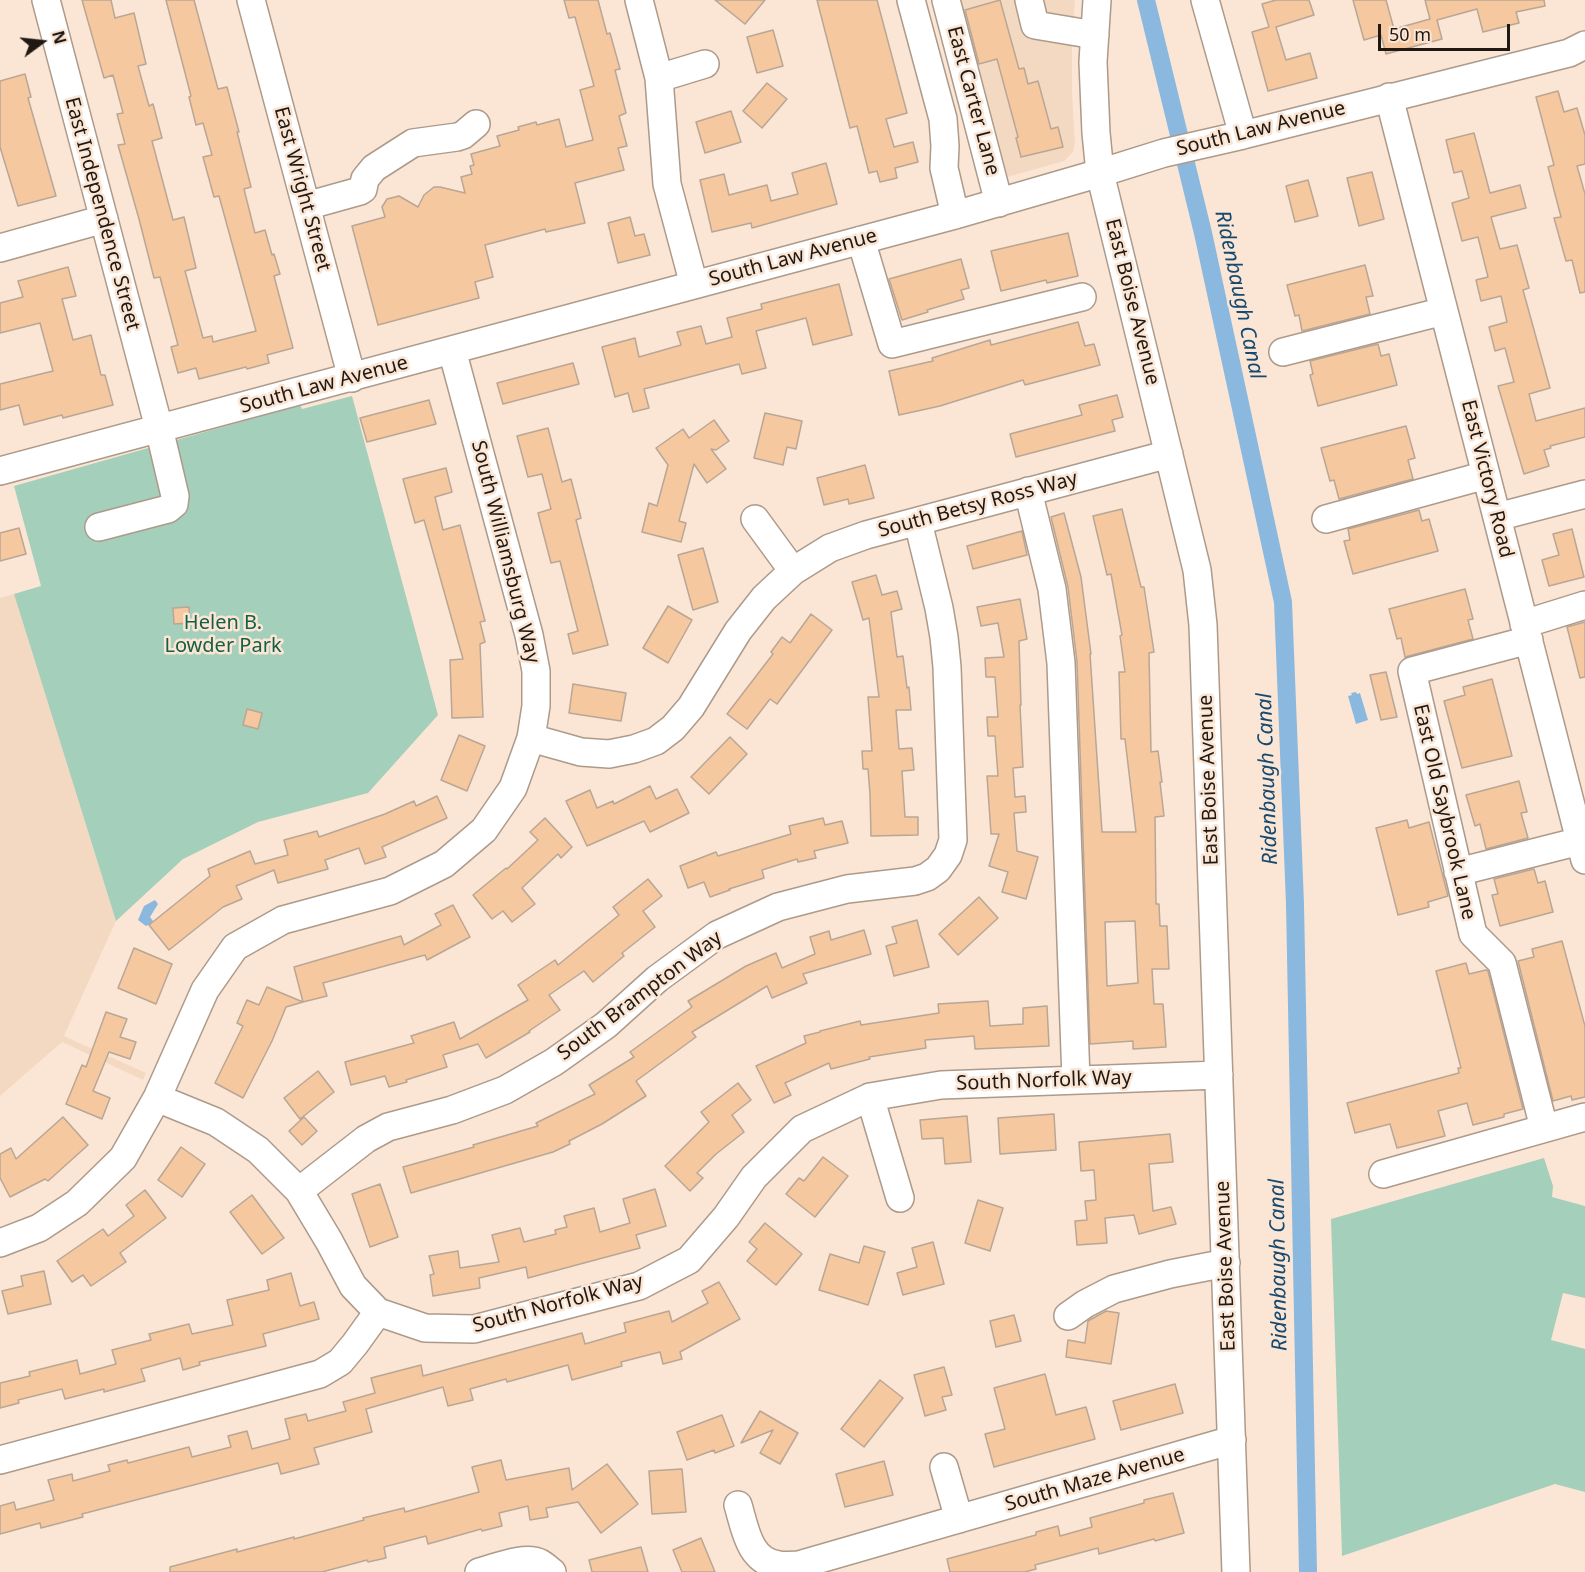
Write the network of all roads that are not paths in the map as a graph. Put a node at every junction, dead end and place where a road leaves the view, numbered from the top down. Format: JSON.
{"nodes":[{"id":1,"x":46,"y":0,"type":"edge"},
{"id":2,"x":251,"y":0,"type":"edge"},
{"id":3,"x":639,"y":0,"type":"edge"},
{"id":4,"x":911,"y":0,"type":"edge"},
{"id":5,"x":946,"y":0,"type":"edge"},
{"id":6,"x":1029,"y":0,"type":"edge"},
{"id":7,"x":1097,"y":0,"type":"edge"},
{"id":8,"x":1205,"y":0,"type":"edge"},
{"id":9,"x":1095,"y":34,"type":"junction"},
{"id":10,"x":1585,"y":45,"type":"edge"},
{"id":11,"x":705,"y":64,"type":"dead end"},
{"id":12,"x":659,"y":78,"type":"junction"},
{"id":13,"x":1389,"y":98,"type":"junction"},
{"id":14,"x":476,"y":124,"type":"dead end"},
{"id":15,"x":1243,"y":135,"type":"junction"},
{"id":16,"x":1100,"y":173,"type":"junction"},
{"id":17,"x":999,"y":202,"type":"junction"},
{"id":18,"x":306,"y":206,"type":"junction"},
{"id":19,"x":955,"y":215,"type":"junction"},
{"id":20,"x":104,"y":219,"type":"junction"},
{"id":21,"x":861,"y":240,"type":"junction"},
{"id":22,"x":0,"y":248,"type":"edge"},
{"id":23,"x":694,"y":285,"type":"junction"},
{"id":24,"x":1082,"y":297,"type":"dead end"},
{"id":25,"x":1444,"y":311,"type":"junction"},
{"id":26,"x":452,"y":350,"type":"junction"},
{"id":27,"x":1283,"y":352,"type":"dead end"},
{"id":28,"x":352,"y":378,"type":"junction"},
{"id":29,"x":159,"y":428,"type":"junction"},
{"id":30,"x":1169,"y":454,"type":"junction"},
{"id":31,"x":0,"y":471,"type":"edge"},
{"id":32,"x":1486,"y":475,"type":"junction"},
{"id":33,"x":1028,"y":491,"type":"junction"},
{"id":34,"x":1585,"y":494,"type":"edge"},
{"id":35,"x":1497,"y":517,"type":"junction"},
{"id":36,"x":755,"y":519,"type":"dead end"},
{"id":37,"x":1326,"y":519,"type":"dead end"},
{"id":38,"x":918,"y":522,"type":"junction"},
{"id":39,"x":99,"y":527,"type":"dead end"},
{"id":40,"x":793,"y":571,"type":"junction"},
{"id":41,"x":1585,"y":605,"type":"edge"},
{"id":42,"x":1526,"y":632,"type":"junction"},
{"id":43,"x":531,"y":738,"type":"junction"},
{"id":44,"x":1579,"y":812,"type":"edge"},
{"id":45,"x":1582,"y":850,"type":"edge"},
{"id":46,"x":1458,"y":873,"type":"junction"},
{"id":47,"x":1219,"y":1076,"type":"junction"},
{"id":48,"x":1076,"y":1080,"type":"junction"},
{"id":49,"x":870,"y":1097,"type":"junction"},
{"id":50,"x":157,"y":1098,"type":"junction"},
{"id":51,"x":1585,"y":1117,"type":"edge"},
{"id":52,"x":1544,"y":1128,"type":"junction"},
{"id":53,"x":1383,"y":1174,"type":"dead end"},
{"id":54,"x":299,"y":1191,"type":"junction"},
{"id":55,"x":900,"y":1198,"type":"dead end"},
{"id":56,"x":0,"y":1243,"type":"edge"},
{"id":57,"x":1226,"y":1263,"type":"junction"},
{"id":58,"x":378,"y":1312,"type":"junction"},
{"id":59,"x":1068,"y":1316,"type":"dead end"},
{"id":60,"x":1232,"y":1440,"type":"junction"},
{"id":61,"x":0,"y":1461,"type":"edge"},
{"id":62,"x":944,"y":1467,"type":"dead end"},
{"id":63,"x":738,"y":1505,"type":"dead end"},
{"id":64,"x":959,"y":1519,"type":"junction"},
{"id":65,"x":546,"y":1567,"type":"edge"},
{"id":66,"x":479,"y":1572,"type":"edge"},
{"id":67,"x":1236,"y":1572,"type":"edge"}],
"edges":[{"from":1,"to":20,"type":"street","name":"East Independence Street"},
{"from":2,"to":18,"type":"street","name":"East Wright Street"},
{"from":3,"to":12,"type":"street"},
{"from":4,"to":19,"type":"street"},
{"from":5,"to":17,"type":"street","name":"East Carter Lane"},
{"from":6,"to":9,"type":"street"},
{"from":7,"to":9,"type":"street","name":"East Boise Avenue"},
{"from":8,"to":15,"type":"street"},
{"from":9,"to":16,"type":"street","name":"East Boise Avenue"},
{"from":10,"to":13,"type":"street","name":"South Law Avenue"},
{"from":11,"to":12,"type":"street"},
{"from":12,"to":23,"type":"street"},
{"from":13,"to":15,"type":"street","name":"South Law Avenue"},
{"from":13,"to":25,"type":"street","name":"East Victory Road"},
{"from":14,"to":18,"type":"street"},
{"from":15,"to":16,"type":"street","name":"South Law Avenue"},
{"from":16,"to":17,"type":"street","name":"South Law Avenue"},
{"from":16,"to":30,"type":"street","name":"East Boise Avenue"},
{"from":17,"to":19,"type":"street","name":"South Law Avenue"},
{"from":18,"to":28,"type":"street","name":"East Wright Street"},
{"from":19,"to":21,"type":"street","name":"South Law Avenue"},
{"from":20,"to":22,"type":"street"},
{"from":20,"to":29,"type":"street","name":"East Independence Street"},
{"from":21,"to":23,"type":"street","name":"South Law Avenue"},
{"from":21,"to":24,"type":"street"},
{"from":23,"to":26,"type":"street","name":"South Law Avenue"},
{"from":25,"to":27,"type":"street"},
{"from":25,"to":32,"type":"street","name":"East Victory Road"},
{"from":26,"to":28,"type":"street","name":"South Law Avenue"},
{"from":26,"to":43,"type":"street","name":"South Williamsburg Way"},
{"from":28,"to":29,"type":"street","name":"South Law Avenue"},
{"from":29,"to":31,"type":"street","name":"South Law Avenue"},
{"from":29,"to":39,"type":"street","name":"East Independence Street"},
{"from":30,"to":33,"type":"street","name":"South Betsy Ross Way"},
{"from":30,"to":47,"type":"street","name":"East Boise Avenue"},
{"from":32,"to":35,"type":"street","name":"East Victory Road"},
{"from":32,"to":37,"type":"street"},
{"from":33,"to":38,"type":"street","name":"South Betsy Ross Way"},
{"from":33,"to":48,"type":"street"},
{"from":34,"to":35,"type":"street"},
{"from":35,"to":42,"type":"street","name":"East Victory Road"},
{"from":36,"to":40,"type":"street"},
{"from":38,"to":40,"type":"street","name":"South Betsy Ross Way"},
{"from":38,"to":54,"type":"street","name":"South Brampton Way"},
{"from":40,"to":43,"type":"street","name":"South Betsy Ross Way"},
{"from":41,"to":42,"type":"street"},
{"from":42,"to":44,"type":"street","name":"East Victory Road"},
{"from":42,"to":46,"type":"street","name":"East Old Saybrook Lane"},
{"from":43,"to":50,"type":"street","name":"South Williamsburg Way"},
{"from":44,"to":45,"type":"street","name":"East Victory Road"},
{"from":45,"to":46,"type":"street"},
{"from":46,"to":52,"type":"street","name":"East Old Saybrook Lane"},
{"from":47,"to":48,"type":"street","name":"South Norfolk Way"},
{"from":47,"to":57,"type":"street","name":"East Boise Avenue"},
{"from":48,"to":49,"type":"street","name":"South Norfolk Way"},
{"from":49,"to":55,"type":"street"},
{"from":49,"to":58,"type":"street","name":"South Norfolk Way"},
{"from":50,"to":54,"type":"street"},
{"from":50,"to":56,"type":"street","name":"South Williamsburg Way"},
{"from":51,"to":52,"type":"street"},
{"from":52,"to":53,"type":"street"},
{"from":54,"to":58,"type":"street"},
{"from":57,"to":59,"type":"street"},
{"from":57,"to":60,"type":"street","name":"East Boise Avenue"},
{"from":58,"to":61,"type":"street"},
{"from":60,"to":64,"type":"street","name":"South Maze Avenue"},
{"from":60,"to":67,"type":"street","name":"East Boise Avenue"},
{"from":62,"to":64,"type":"street"},
{"from":63,"to":64,"type":"street","name":"South Maze Avenue"},
{"from":65,"to":66,"type":"street"}]}
